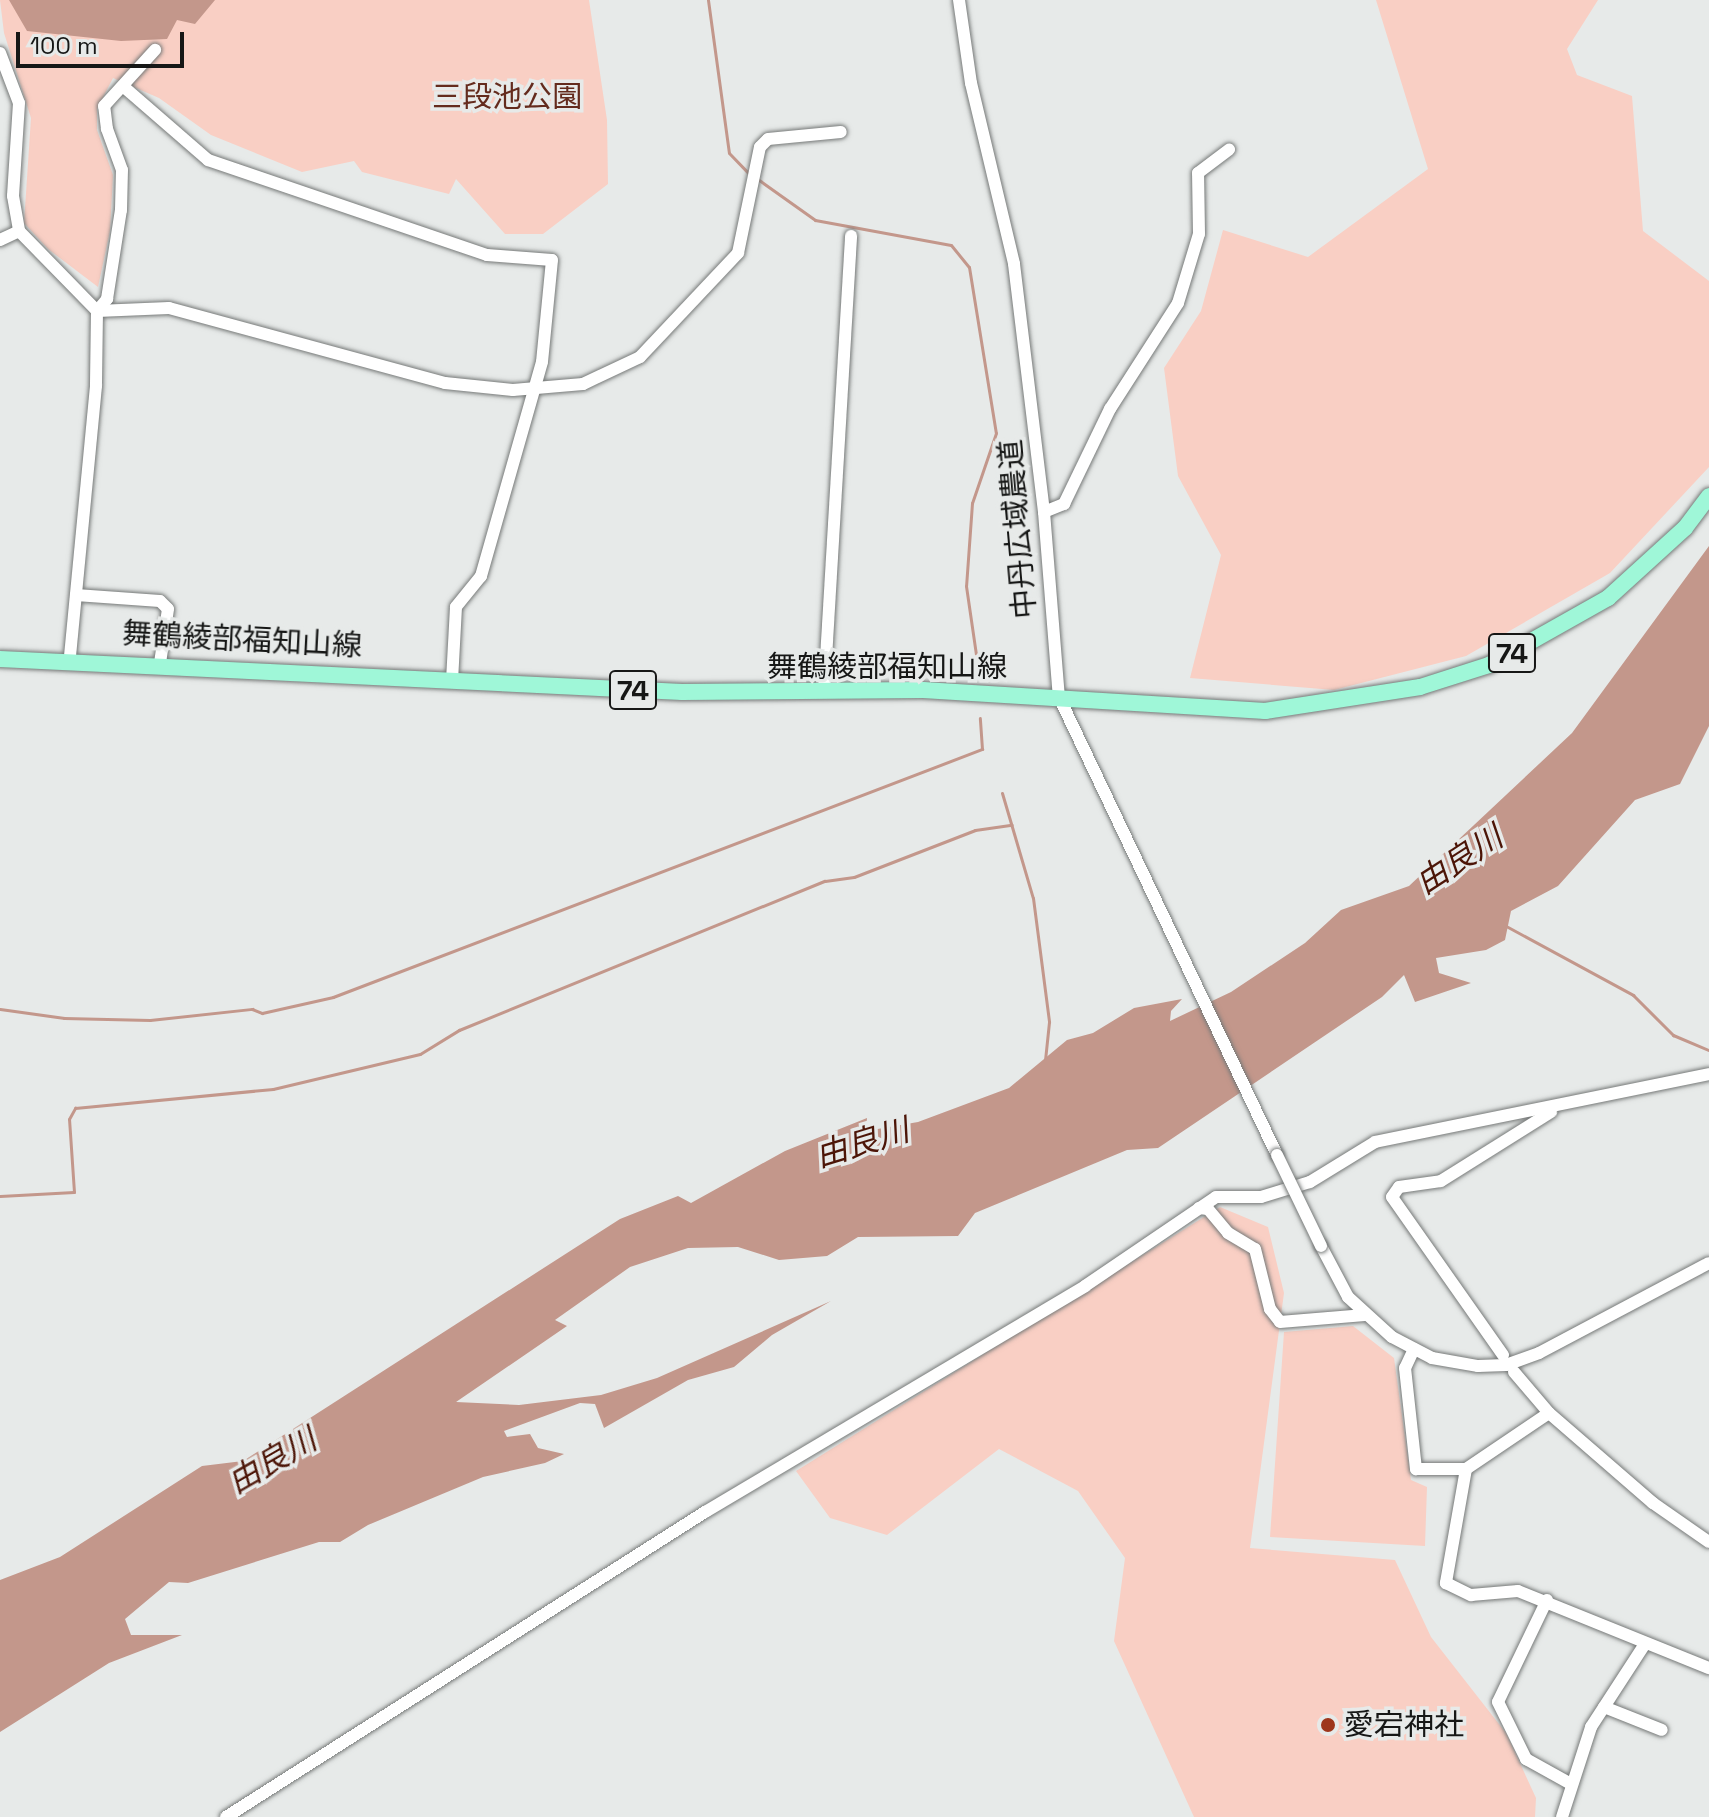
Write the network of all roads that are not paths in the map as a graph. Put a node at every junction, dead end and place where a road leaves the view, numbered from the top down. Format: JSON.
{"nodes":[{"id":1,"x":959,"y":0,"type":"edge"},
{"id":2,"x":155,"y":50,"type":"dead end"},
{"id":3,"x":0,"y":53,"type":"edge"},
{"id":4,"x":125,"y":88,"type":"junction"},
{"id":5,"x":841,"y":132,"type":"dead end"},
{"id":6,"x":1229,"y":150,"type":"dead end"},
{"id":7,"x":19,"y":231,"type":"junction"},
{"id":8,"x":851,"y":236,"type":"dead end"},
{"id":9,"x":0,"y":240,"type":"edge"},
{"id":10,"x":97,"y":311,"type":"junction"},
{"id":11,"x":534,"y":386,"type":"junction"},
{"id":12,"x":1709,"y":496,"type":"edge"},
{"id":13,"x":1044,"y":512,"type":"junction"},
{"id":14,"x":76,"y":595,"type":"junction"},
{"id":15,"x":70,"y":658,"type":"junction"},
{"id":16,"x":0,"y":659,"type":"edge"},
{"id":17,"x":160,"y":663,"type":"junction"},
{"id":18,"x":452,"y":680,"type":"junction"},
{"id":19,"x":824,"y":692,"type":"junction"},
{"id":20,"x":1059,"y":697,"type":"junction"},
{"id":21,"x":1709,"y":1074,"type":"edge"},
{"id":22,"x":1558,"y":1108,"type":"junction"},
{"id":23,"x":1199,"y":1208,"type":"junction"},
{"id":24,"x":1709,"y":1263,"type":"edge"},
{"id":25,"x":1365,"y":1315,"type":"junction"},
{"id":26,"x":1414,"y":1349,"type":"junction"},
{"id":27,"x":1503,"y":1355,"type":"dead end"},
{"id":28,"x":1514,"y":1372,"type":"dead end"},
{"id":29,"x":1549,"y":1413,"type":"junction"},
{"id":30,"x":1466,"y":1469,"type":"junction"},
{"id":31,"x":1709,"y":1542,"type":"edge"},
{"id":32,"x":1547,"y":1600,"type":"junction"},
{"id":33,"x":1645,"y":1644,"type":"junction"},
{"id":34,"x":1709,"y":1668,"type":"edge"},
{"id":35,"x":1604,"y":1707,"type":"junction"},
{"id":36,"x":1662,"y":1730,"type":"dead end"},
{"id":37,"x":1571,"y":1784,"type":"junction"},
{"id":38,"x":226,"y":1817,"type":"edge"},
{"id":39,"x":1562,"y":1817,"type":"edge"}],
"edges":[{"from":1,"to":13,"type":"street","name":"中丹広域農道"},
{"from":2,"to":4,"type":"street"},
{"from":3,"to":7,"type":"street"},
{"from":4,"to":10,"type":"street"},
{"from":4,"to":11,"type":"street"},
{"from":5,"to":11,"type":"street"},
{"from":6,"to":13,"type":"street"},
{"from":7,"to":9,"type":"street"},
{"from":7,"to":10,"type":"street"},
{"from":8,"to":19,"type":"street"},
{"from":10,"to":11,"type":"street"},
{"from":10,"to":14,"type":"street"},
{"from":11,"to":18,"type":"street"},
{"from":12,"to":20,"type":"main road","name":"舞鶴綾部福知山線","number":"74"},
{"from":13,"to":20,"type":"street","name":"中丹広域農道"},
{"from":14,"to":15,"type":"street"},
{"from":14,"to":17,"type":"street"},
{"from":15,"to":16,"type":"main road","name":"舞鶴綾部福知山線","number":"74"},
{"from":15,"to":17,"type":"main road","name":"舞鶴綾部福知山線","number":"74"},
{"from":17,"to":18,"type":"main road","name":"舞鶴綾部福知山線","number":"74"},
{"from":18,"to":19,"type":"main road","name":"舞鶴綾部福知山線","number":"74"},
{"from":19,"to":20,"type":"main road","name":"舞鶴綾部福知山線","number":"74"},
{"from":20,"to":25,"type":"street","name":"中丹広域農道","bridge":true},
{"from":21,"to":22,"type":"street"},
{"from":22,"to":23,"type":"street"},
{"from":22,"to":27,"type":"street"},
{"from":23,"to":25,"type":"street"},
{"from":23,"to":38,"type":"street"},
{"from":24,"to":26,"type":"street","name":"中丹広域農道"},
{"from":25,"to":26,"type":"street","name":"中丹広域農道"},
{"from":26,"to":30,"type":"street"},
{"from":28,"to":29,"type":"street"},
{"from":29,"to":30,"type":"street"},
{"from":29,"to":31,"type":"street"},
{"from":30,"to":32,"type":"street"},
{"from":32,"to":33,"type":"street"},
{"from":32,"to":37,"type":"street"},
{"from":33,"to":34,"type":"street"},
{"from":33,"to":35,"type":"street"},
{"from":35,"to":36,"type":"street"},
{"from":35,"to":37,"type":"street"},
{"from":37,"to":39,"type":"street"}]}
